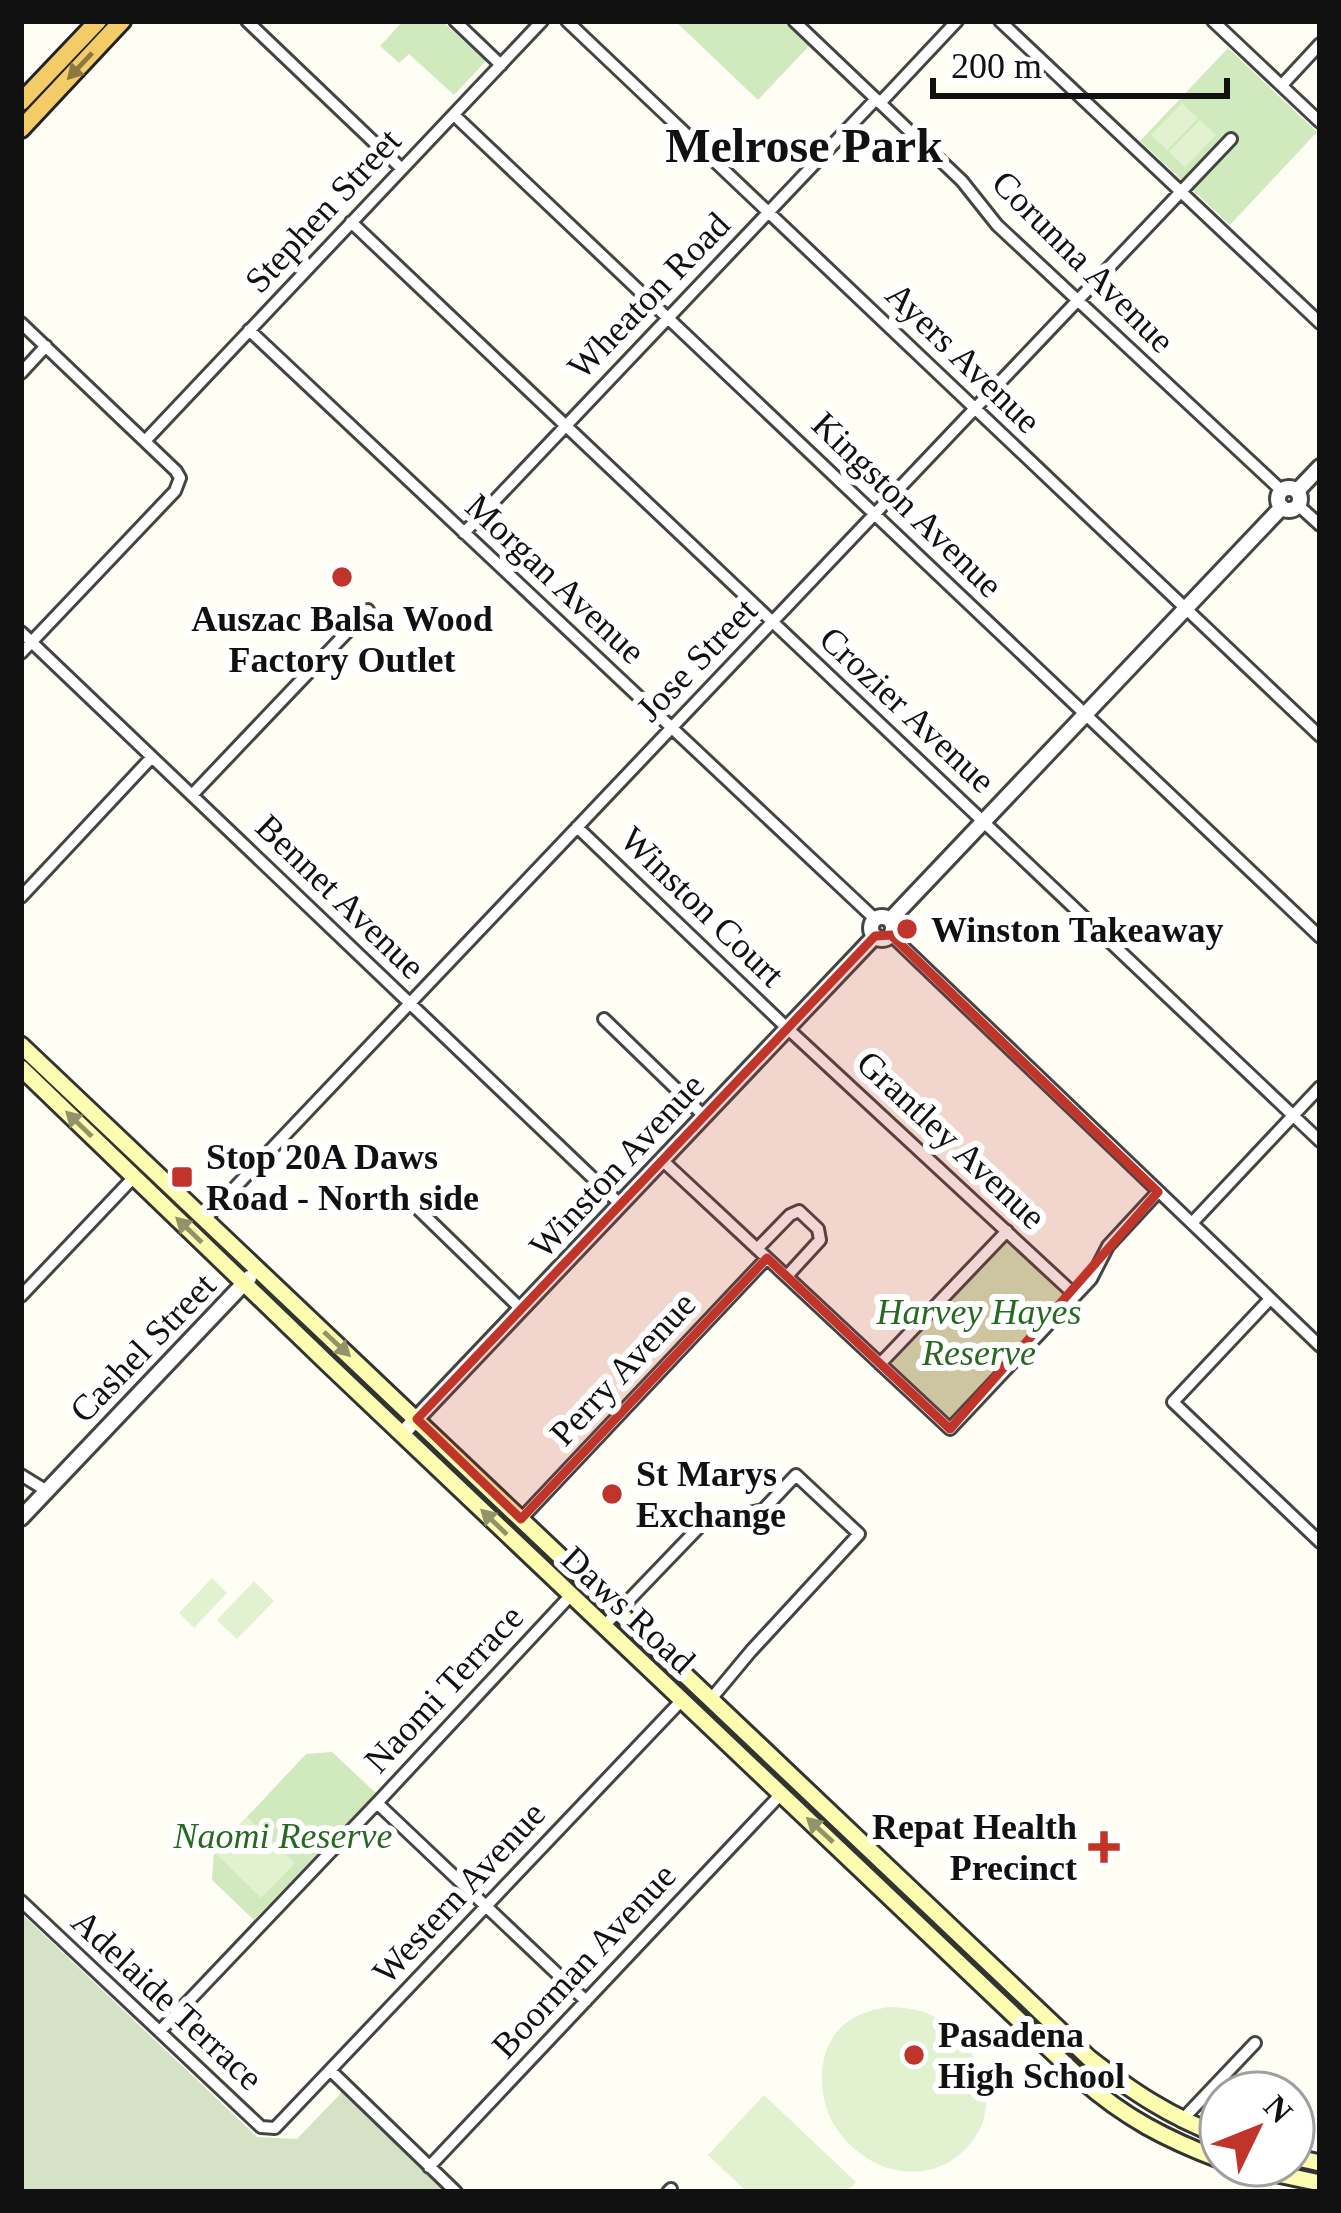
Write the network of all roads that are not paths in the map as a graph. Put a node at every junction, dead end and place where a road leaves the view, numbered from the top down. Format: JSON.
{"nodes":[{"id":1,"x":98,"y":21,"type":"edge"},
{"id":2,"x":122,"y":21,"type":"edge"},
{"id":3,"x":247,"y":21,"type":"edge"},
{"id":4,"x":455,"y":21,"type":"edge"},
{"id":5,"x":542,"y":21,"type":"edge"},
{"id":6,"x":567,"y":21,"type":"edge"},
{"id":7,"x":794,"y":21,"type":"edge"},
{"id":8,"x":957,"y":21,"type":"edge"},
{"id":9,"x":1000,"y":21,"type":"edge"},
{"id":10,"x":1213,"y":21,"type":"edge"},
{"id":11,"x":1320,"y":44,"type":"edge"},
{"id":12,"x":500,"y":65,"type":"junction"},
{"id":13,"x":1282,"y":85,"type":"junction"},
{"id":14,"x":878,"y":101,"type":"junction"},
{"id":15,"x":26,"y":103,"type":"edge"},
{"id":16,"x":454,"y":115,"type":"junction"},
{"id":17,"x":1320,"y":122,"type":"edge"},
{"id":18,"x":21,"y":129,"type":"edge"},
{"id":19,"x":1231,"y":139,"type":"dead end"},
{"id":20,"x":402,"y":169,"type":"junction"},
{"id":21,"x":1180,"y":192,"type":"junction"},
{"id":22,"x":769,"y":212,"type":"junction"},
{"id":23,"x":351,"y":222,"type":"junction"},
{"id":24,"x":1077,"y":301,"type":"junction"},
{"id":25,"x":668,"y":318,"type":"junction"},
{"id":26,"x":21,"y":322,"type":"edge"},
{"id":27,"x":1320,"y":323,"type":"edge"},
{"id":28,"x":249,"y":330,"type":"junction"},
{"id":29,"x":46,"y":346,"type":"junction"},
{"id":30,"x":21,"y":374,"type":"edge"},
{"id":31,"x":975,"y":409,"type":"junction"},
{"id":32,"x":566,"y":425,"type":"junction"},
{"id":33,"x":145,"y":441,"type":"junction"},
{"id":34,"x":1320,"y":466,"type":"edge"},
{"id":35,"x":1290,"y":498,"type":"junction"},
{"id":36,"x":874,"y":514,"type":"junction"},
{"id":37,"x":1320,"y":526,"type":"edge"},
{"id":38,"x":464,"y":533,"type":"junction"},
{"id":39,"x":1185,"y":609,"type":"junction"},
{"id":40,"x":368,"y":610,"type":"dead end"},
{"id":41,"x":772,"y":622,"type":"junction"},
{"id":42,"x":21,"y":632,"type":"edge"},
{"id":43,"x":32,"y":642,"type":"junction"},
{"id":44,"x":21,"y":653,"type":"edge"},
{"id":45,"x":1085,"y":714,"type":"junction"},
{"id":46,"x":671,"y":728,"type":"junction"},
{"id":47,"x":1320,"y":736,"type":"edge"},
{"id":48,"x":152,"y":757,"type":"junction"},
{"id":49,"x":192,"y":795,"type":"junction"},
{"id":50,"x":983,"y":821,"type":"junction"},
{"id":51,"x":577,"y":827,"type":"junction"},
{"id":52,"x":21,"y":897,"type":"edge"},
{"id":53,"x":885,"y":925,"type":"junction"},
{"id":54,"x":1320,"y":937,"type":"edge"},
{"id":55,"x":410,"y":1003,"type":"junction"},
{"id":56,"x":604,"y":1019,"type":"dead end"},
{"id":57,"x":788,"y":1028,"type":"junction"},
{"id":58,"x":21,"y":1045,"type":"edge"},
{"id":59,"x":25,"y":1067,"type":"edge"},
{"id":60,"x":1320,"y":1087,"type":"edge"},
{"id":61,"x":704,"y":1116,"type":"junction"},
{"id":62,"x":1293,"y":1116,"type":"junction"},
{"id":63,"x":1320,"y":1141,"type":"edge"},
{"id":64,"x":662,"y":1160,"type":"junction"},
{"id":65,"x":134,"y":1177,"type":"junction"},
{"id":66,"x":1158,"y":1192,"type":"junction"},
{"id":67,"x":620,"y":1204,"type":"junction"},
{"id":68,"x":418,"y":1210,"type":"dead end"},
{"id":69,"x":204,"y":1220,"type":"junction"},
{"id":70,"x":1192,"y":1223,"type":"junction"},
{"id":71,"x":1007,"y":1231,"type":"junction"},
{"id":72,"x":762,"y":1253,"type":"junction"},
{"id":73,"x":256,"y":1270,"type":"junction"},
{"id":74,"x":787,"y":1276,"type":"junction"},
{"id":75,"x":244,"y":1283,"type":"junction"},
{"id":76,"x":1076,"y":1295,"type":"junction"},
{"id":77,"x":21,"y":1296,"type":"edge"},
{"id":78,"x":1270,"y":1299,"type":"junction"},
{"id":79,"x":521,"y":1309,"type":"junction"},
{"id":80,"x":1320,"y":1346,"type":"edge"},
{"id":81,"x":880,"y":1364,"type":"junction"},
{"id":82,"x":417,"y":1419,"type":"junction"},
{"id":83,"x":402,"y":1434,"type":"junction"},
{"id":84,"x":21,"y":1475,"type":"edge"},
{"id":85,"x":47,"y":1491,"type":"junction"},
{"id":86,"x":21,"y":1518,"type":"edge"},
{"id":87,"x":521,"y":1519,"type":"junction"},
{"id":88,"x":1320,"y":1543,"type":"edge"},
{"id":89,"x":571,"y":1595,"type":"junction"},
{"id":90,"x":619,"y":1611,"type":"junction"},
{"id":91,"x":604,"y":1626,"type":"junction"},
{"id":92,"x":711,"y":1699,"type":"junction"},
{"id":93,"x":682,"y":1700,"type":"junction"},
{"id":94,"x":771,"y":1756,"type":"junction"},
{"id":95,"x":781,"y":1794,"type":"junction"},
{"id":96,"x":814,"y":1797,"type":"junction"},
{"id":97,"x":377,"y":1803,"type":"junction"},
{"id":98,"x":21,"y":1901,"type":"edge"},
{"id":99,"x":925,"y":1902,"type":"junction"},
{"id":100,"x":486,"y":1906,"type":"junction"},
{"id":101,"x":940,"y":1916,"type":"junction"},
{"id":102,"x":920,"y":1924,"type":"junction"},
{"id":103,"x":974,"y":1974,"type":"junction"},
{"id":104,"x":1003,"y":1977,"type":"junction"},
{"id":105,"x":586,"y":2001,"type":"junction"},
{"id":106,"x":160,"y":2031,"type":"junction"},
{"id":107,"x":1044,"y":2043,"type":"junction"},
{"id":108,"x":1255,"y":2043,"type":"dead end"},
{"id":109,"x":331,"y":2071,"type":"junction"},
{"id":110,"x":1157,"y":2108,"type":"junction"},
{"id":111,"x":1181,"y":2121,"type":"junction"},
{"id":112,"x":278,"y":2126,"type":"joint"},
{"id":113,"x":1197,"y":2127,"type":"edge"},
{"id":114,"x":1174,"y":2142,"type":"junction"},
{"id":115,"x":1197,"y":2150,"type":"edge"},
{"id":116,"x":429,"y":2167,"type":"junction"},
{"id":117,"x":456,"y":2192,"type":"edge"}],
"edges":[{"from":1,"to":15,"type":"highway"},
{"from":2,"to":15,"type":"highway","one_way":true},
{"from":3,"to":20,"type":"street"},
{"from":4,"to":12,"type":"street"},
{"from":5,"to":12,"type":"street","name":"Stephen Street"},
{"from":6,"to":22,"type":"street","name":"Ayers Avenue"},
{"from":7,"to":14,"type":"street","name":"Corunna Avenue"},
{"from":8,"to":14,"type":"street","name":"Wheaton Road"},
{"from":9,"to":21,"type":"street"},
{"from":10,"to":13,"type":"street"},
{"from":11,"to":13,"type":"street"},
{"from":12,"to":16,"type":"street","name":"Stephen Street"},
{"from":13,"to":17,"type":"street"},
{"from":14,"to":22,"type":"street","name":"Wheaton Road"},
{"from":14,"to":24,"type":"street","name":"Corunna Avenue"},
{"from":15,"to":18,"type":"highway"},
{"from":16,"to":20,"type":"street","name":"Stephen Street"},
{"from":16,"to":25,"type":"street","name":"Kingston Avenue"},
{"from":19,"to":21,"type":"street","name":"Jose Street"},
{"from":20,"to":23,"type":"street","name":"Stephen Street"},
{"from":21,"to":24,"type":"street","name":"Jose Street"},
{"from":21,"to":27,"type":"street"},
{"from":22,"to":25,"type":"street","name":"Wheaton Road"},
{"from":22,"to":31,"type":"street","name":"Ayers Avenue"},
{"from":23,"to":28,"type":"street","name":"Stephen Street"},
{"from":23,"to":32,"type":"street","name":"Crozier Avenue"},
{"from":24,"to":31,"type":"street","name":"Jose Street"},
{"from":24,"to":35,"type":"street","name":"Corunna Avenue"},
{"from":25,"to":32,"type":"street","name":"Wheaton Road"},
{"from":25,"to":36,"type":"street","name":"Kingston Avenue"},
{"from":26,"to":29,"type":"street"},
{"from":28,"to":33,"type":"street","name":"Stephen Street"},
{"from":28,"to":38,"type":"street","name":"Morgan Avenue"},
{"from":29,"to":30,"type":"street"},
{"from":29,"to":33,"type":"street"},
{"from":31,"to":36,"type":"street","name":"Jose Street"},
{"from":31,"to":39,"type":"street","name":"Ayers Avenue"},
{"from":32,"to":38,"type":"street","name":"Wheaton Road"},
{"from":32,"to":41,"type":"street","name":"Crozier Avenue"},
{"from":33,"to":43,"type":"street"},
{"from":34,"to":35,"type":"street"},
{"from":35,"to":37,"type":"street","name":"Corunna Avenue"},
{"from":35,"to":39,"type":"street"},
{"from":36,"to":41,"type":"street","name":"Jose Street"},
{"from":36,"to":45,"type":"street","name":"Kingston Avenue"},
{"from":38,"to":46,"type":"street","name":"Morgan Avenue"},
{"from":39,"to":45,"type":"street"},
{"from":39,"to":47,"type":"street","name":"Ayers Avenue"},
{"from":40,"to":49,"type":"street"},
{"from":41,"to":46,"type":"street","name":"Jose Street"},
{"from":41,"to":50,"type":"street","name":"Crozier Avenue"},
{"from":42,"to":43,"type":"street","name":"Bennet Avenue"},
{"from":43,"to":44,"type":"street"},
{"from":43,"to":48,"type":"street","name":"Bennet Avenue"},
{"from":45,"to":50,"type":"street"},
{"from":45,"to":54,"type":"street","name":"Kingston Avenue"},
{"from":46,"to":51,"type":"street","name":"Jose Street"},
{"from":46,"to":53,"type":"street","name":"Morgan Avenue"},
{"from":48,"to":49,"type":"street","name":"Bennet Avenue"},
{"from":48,"to":52,"type":"street"},
{"from":49,"to":55,"type":"street","name":"Bennet Avenue"},
{"from":50,"to":53,"type":"street"},
{"from":50,"to":62,"type":"street","name":"Crozier Avenue"},
{"from":51,"to":55,"type":"street","name":"Jose Street"},
{"from":51,"to":57,"type":"street","name":"Winston Court"},
{"from":53,"to":57,"type":"street","name":"Winston Avenue"},
{"from":53,"to":66,"type":"street","name":"Morgan Avenue"},
{"from":55,"to":67,"type":"street","name":"Bennet Avenue"},
{"from":55,"to":69,"type":"street","name":"Jose Street"},
{"from":56,"to":61,"type":"street"},
{"from":57,"to":61,"type":"street","name":"Winston Avenue"},
{"from":57,"to":71,"type":"street","name":"Grantley Avenue"},
{"from":58,"to":59,"type":"main road","name":"Daws Road"},
{"from":65,"to":59,"type":"main road","name":"Daws Road","one_way":true},
{"from":59,"to":69,"type":"main road","name":"Daws Road"},
{"from":60,"to":62,"type":"street"},
{"from":61,"to":64,"type":"street","name":"Winston Avenue"},
{"from":62,"to":63,"type":"street","name":"Crozier Avenue"},
{"from":62,"to":70,"type":"street"},
{"from":64,"to":67,"type":"street","name":"Winston Avenue"},
{"from":64,"to":72,"type":"street"},
{"from":75,"to":65,"type":"main road","name":"Daws Road","one_way":true},
{"from":65,"to":77,"type":"street"},
{"from":66,"to":70,"type":"street","name":"Morgan Avenue"},
{"from":66,"to":76,"type":"street"},
{"from":67,"to":79,"type":"street","name":"Winston Avenue"},
{"from":68,"to":79,"type":"street"},
{"from":69,"to":73,"type":"main road","name":"Daws Road"},
{"from":70,"to":78,"type":"street","name":"Morgan Avenue"},
{"from":71,"to":76,"type":"street","name":"Grantley Avenue"},
{"from":71,"to":81,"type":"street"},
{"from":72,"to":74,"type":"street"},
{"from":72,"to":74,"type":"street","name":"Perry Avenue"},
{"from":72,"to":87,"type":"street","name":"Perry Avenue"},
{"from":73,"to":75,"type":"street","name":"Cashel Street"},
{"from":73,"to":82,"type":"main road","name":"Daws Road","one_way":true},
{"from":74,"to":81,"type":"street"},
{"from":75,"to":83,"type":"main road","name":"Daws Road"},
{"from":75,"to":85,"type":"street","name":"Cashel Street"},
{"from":76,"to":81,"type":"street"},
{"from":78,"to":80,"type":"street","name":"Morgan Avenue"},
{"from":78,"to":88,"type":"street"},
{"from":79,"to":82,"type":"street","name":"Winston Avenue"},
{"from":82,"to":83,"type":"street","name":"Winston Avenue"},
{"from":82,"to":87,"type":"main road","name":"Daws Road"},
{"from":89,"to":83,"type":"main road","name":"Daws Road","one_way":true},
{"from":84,"to":85,"type":"street"},
{"from":85,"to":86,"type":"street","name":"Cashel Street"},
{"from":87,"to":90,"type":"main road","name":"Daws Road"},
{"from":89,"to":91,"type":"main road","name":"Daws Road"},
{"from":89,"to":97,"type":"street","name":"Naomi Terrace"},
{"from":90,"to":91,"type":"street"},
{"from":90,"to":92,"type":"main road","name":"Daws Road"},
{"from":90,"to":92,"type":"street"},
{"from":91,"to":93,"type":"main road","name":"Daws Road"},
{"from":92,"to":94,"type":"main road","name":"Daws Road"},
{"from":93,"to":95,"type":"main road","name":"Daws Road"},
{"from":93,"to":100,"type":"street","name":"Western Avenue"},
{"from":94,"to":95,"type":"main road"},
{"from":94,"to":96,"type":"main road","name":"Daws Road"},
{"from":95,"to":96,"type":"main road"},
{"from":102,"to":95,"type":"main road","name":"Daws Road","one_way":true},
{"from":95,"to":105,"type":"street","name":"Boorman Avenue"},
{"from":96,"to":99,"type":"main road","name":"Daws Road"},
{"from":97,"to":100,"type":"street"},
{"from":97,"to":106,"type":"street","name":"Naomi Terrace"},
{"from":98,"to":106,"type":"street","name":"Adelaide Terrace"},
{"from":99,"to":101,"type":"main road","name":"Daws Road"},
{"from":99,"to":102,"type":"main road"},
{"from":100,"to":105,"type":"street"},
{"from":100,"to":109,"type":"street","name":"Western Avenue"},
{"from":101,"to":102,"type":"main road"},
{"from":101,"to":104,"type":"main road","name":"Daws Road"},
{"from":102,"to":103,"type":"main road","name":"Daws Road"},
{"from":103,"to":104,"type":"main road"},
{"from":103,"to":107,"type":"main road","name":"Daws Road"},
{"from":104,"to":107,"type":"main road"},
{"from":104,"to":110,"type":"main road","name":"Daws Road"},
{"from":105,"to":116,"type":"street","name":"Boorman Avenue"},
{"from":106,"to":112,"type":"street","name":"Adelaide Terrace"},
{"from":107,"to":114,"type":"main road","name":"Daws Road"},
{"from":108,"to":111,"type":"street"},
{"from":109,"to":112,"type":"street","name":"Western Avenue"},
{"from":109,"to":116,"type":"street"},
{"from":110,"to":111,"type":"main road","name":"Daws Road"},
{"from":110,"to":114,"type":"main road"},
{"from":111,"to":113,"type":"main road","name":"Daws Road"},
{"from":114,"to":115,"type":"main road","name":"Daws Road"},
{"from":116,"to":117,"type":"street"}]}
